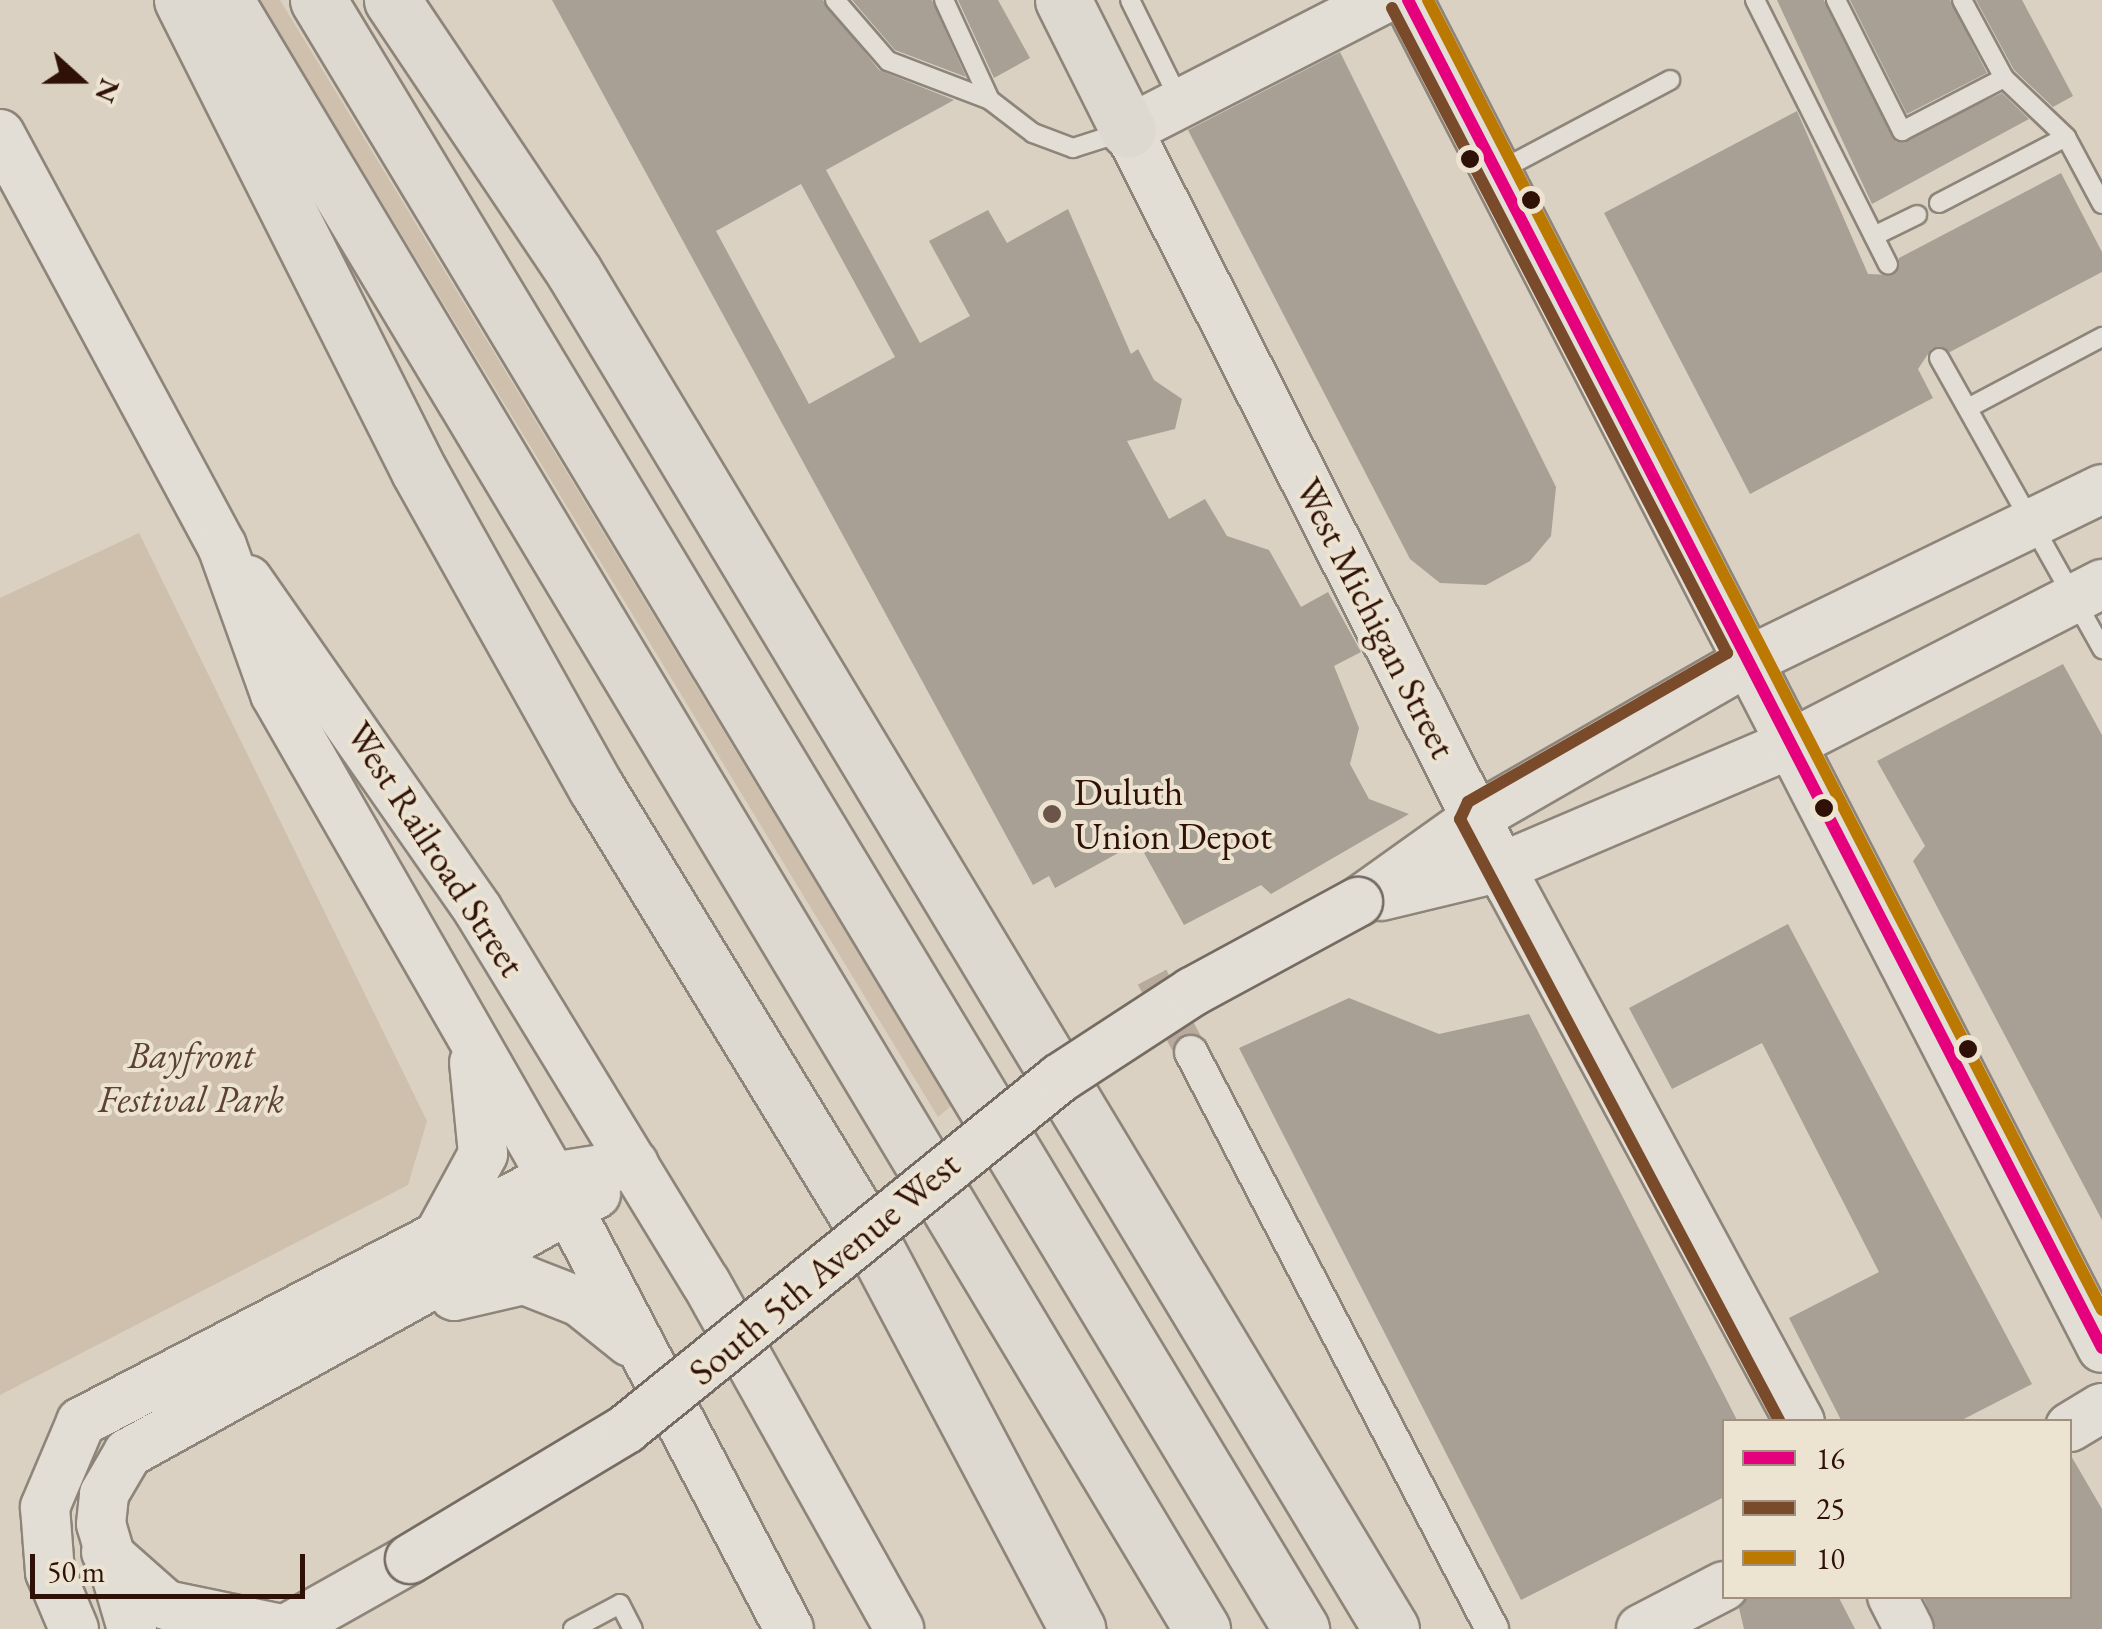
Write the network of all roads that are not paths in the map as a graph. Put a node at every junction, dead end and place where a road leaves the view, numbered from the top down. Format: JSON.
{"nodes":[{"id":1,"x":182,"y":0,"type":"edge"},
{"id":2,"x":225,"y":0,"type":"edge"},
{"id":3,"x":318,"y":0,"type":"edge"},
{"id":4,"x":392,"y":0,"type":"edge"},
{"id":5,"x":835,"y":0,"type":"edge"},
{"id":6,"x":944,"y":0,"type":"edge"},
{"id":7,"x":1064,"y":0,"type":"edge"},
{"id":8,"x":1130,"y":0,"type":"edge"},
{"id":9,"x":1382,"y":0,"type":"edge"},
{"id":10,"x":1408,"y":0,"type":"edge"},
{"id":11,"x":1755,"y":0,"type":"edge"},
{"id":12,"x":1836,"y":0,"type":"edge"},
{"id":13,"x":1962,"y":0,"type":"edge"},
{"id":14,"x":2004,"y":78,"type":"junction"},
{"id":15,"x":1670,"y":80,"type":"dead end"},
{"id":16,"x":990,"y":100,"type":"junction"},
{"id":17,"x":1181,"y":103,"type":"junction"},
{"id":18,"x":1128,"y":130,"type":"junction"},
{"id":19,"x":0,"y":134,"type":"edge"},
{"id":20,"x":2066,"y":137,"type":"junction"},
{"id":21,"x":1498,"y":172,"type":"junction"},
{"id":22,"x":1939,"y":204,"type":"dead end"},
{"id":23,"x":2102,"y":204,"type":"edge"},
{"id":24,"x":1917,"y":215,"type":"dead end"},
{"id":25,"x":1874,"y":236,"type":"junction"},
{"id":26,"x":1888,"y":264,"type":"dead end"},
{"id":27,"x":2102,"y":338,"type":"edge"},
{"id":28,"x":1939,"y":358,"type":"dead end"},
{"id":29,"x":1968,"y":408,"type":"junction"},
{"id":30,"x":2102,"y":489,"type":"edge"},
{"id":31,"x":2034,"y":524,"type":"junction"},
{"id":32,"x":222,"y":546,"type":"junction"},
{"id":33,"x":2089,"y":590,"type":"edge"},
{"id":34,"x":2102,"y":649,"type":"edge"},
{"id":35,"x":1750,"y":660,"type":"junction"},
{"id":36,"x":1793,"y":742,"type":"junction"},
{"id":37,"x":1477,"y":817,"type":"junction"},
{"id":38,"x":1502,"y":867,"type":"junction"},
{"id":39,"x":1358,"y":902,"type":"junction"},
{"id":40,"x":462,"y":1026,"type":"junction"},
{"id":41,"x":1191,"y":1052,"type":"tunnel mouth"},
{"id":42,"x":1060,"y":1078,"type":"junction"},
{"id":43,"x":634,"y":1164,"type":"junction"},
{"id":44,"x":561,"y":1195,"type":"junction"},
{"id":45,"x":866,"y":1228,"type":"junction"},
{"id":46,"x":440,"y":1233,"type":"junction"},
{"id":47,"x":366,"y":1328,"type":"junction"},
{"id":48,"x":2102,"y":1348,"type":"edge"},
{"id":49,"x":650,"y":1358,"type":"junction"},
{"id":50,"x":2102,"y":1408,"type":"edge"},
{"id":51,"x":1798,"y":1419,"type":"edge"},
{"id":52,"x":2072,"y":1426,"type":"edge"},
{"id":53,"x":1018,"y":1510,"type":"junction"},
{"id":54,"x":103,"y":1549,"type":"junction"},
{"id":55,"x":1722,"y":1587,"type":"edge"},
{"id":56,"x":1893,"y":1599,"type":"edge"},
{"id":57,"x":74,"y":1629,"type":"edge"},
{"id":58,"x":132,"y":1629,"type":"edge"},
{"id":59,"x":284,"y":1629,"type":"edge"},
{"id":60,"x":573,"y":1629,"type":"edge"},
{"id":61,"x":633,"y":1629,"type":"edge"},
{"id":62,"x":790,"y":1629,"type":"edge"},
{"id":63,"x":900,"y":1629,"type":"edge"},
{"id":64,"x":1078,"y":1629,"type":"edge"},
{"id":65,"x":1098,"y":1629,"type":"edge"},
{"id":66,"x":1202,"y":1629,"type":"edge"},
{"id":67,"x":1301,"y":1629,"type":"edge"},
{"id":68,"x":1391,"y":1629,"type":"edge"},
{"id":69,"x":1492,"y":1629,"type":"edge"},
{"id":70,"x":1641,"y":1629,"type":"edge"},
{"id":71,"x":1908,"y":1629,"type":"edge"}],
"edges":[{"from":1,"to":45,"type":"highway"},
{"from":2,"to":66,"type":"highway"},
{"from":3,"to":67,"type":"highway"},
{"from":4,"to":42,"type":"highway"},
{"from":5,"to":16,"type":"lane"},
{"from":6,"to":16,"type":"lane"},
{"from":7,"to":18,"type":"highway"},
{"from":8,"to":17,"type":"lane"},
{"from":9,"to":17,"type":"street"},
{"from":10,"to":21,"type":"street"},
{"from":11,"to":25,"type":"lane"},
{"from":12,"to":14,"type":"lane"},
{"from":13,"to":14,"type":"lane"},
{"from":14,"to":20,"type":"lane"},
{"from":15,"to":21,"type":"lane"},
{"from":16,"to":18,"type":"lane"},
{"from":17,"to":18,"type":"street"},
{"from":18,"to":37,"type":"street","name":"West Michigan Street"},
{"from":19,"to":32,"type":"street","name":"West Railroad Street"},
{"from":20,"to":22,"type":"lane"},
{"from":20,"to":23,"type":"lane"},
{"from":21,"to":35,"type":"street"},
{"from":24,"to":25,"type":"lane"},
{"from":25,"to":26,"type":"lane"},
{"from":27,"to":29,"type":"lane"},
{"from":28,"to":29,"type":"lane"},
{"from":29,"to":31,"type":"lane"},
{"from":30,"to":31,"type":"street","name":"South 5th Avenue West"},
{"from":31,"to":33,"type":"lane"},
{"from":31,"to":35,"type":"street","name":"South 5th Avenue West"},
{"from":32,"to":40,"type":"street","name":"West Railroad Street"},
{"from":32,"to":43,"type":"street","name":"West Railroad Street"},
{"from":33,"to":34,"type":"lane"},
{"from":33,"to":36,"type":"street","name":"South 5th Avenue West"},
{"from":35,"to":36,"type":"street"},
{"from":35,"to":37,"type":"street","name":"South 5th Avenue West"},
{"from":36,"to":38,"type":"street","name":"South 5th Avenue West"},
{"from":36,"to":48,"type":"street"},
{"from":37,"to":38,"type":"street","name":"West Michigan Street"},
{"from":37,"to":39,"type":"street","name":"South 5th Avenue West"},
{"from":38,"to":39,"type":"street","name":"South 5th Avenue West"},
{"from":38,"to":51,"type":"street","name":"West Michigan Street"},
{"from":39,"to":42,"type":"street","name":"South 5th Avenue West","bridge":true},
{"from":40,"to":44,"type":"street","name":"West Railroad Street"},
{"from":40,"to":46,"type":"street"},
{"from":41,"to":69,"type":"street"},
{"from":42,"to":45,"type":"street","name":"South 5th Avenue West","bridge":true},
{"from":42,"to":68,"type":"highway"},
{"from":43,"to":44,"type":"street"},
{"from":43,"to":63,"type":"street","name":"West Railroad Street"},
{"from":44,"to":46,"type":"street"},
{"from":44,"to":47,"type":"street"},
{"from":44,"to":49,"type":"street","name":"West Railroad Street"},
{"from":45,"to":53,"type":"highway"},
{"from":45,"to":59,"type":"street","name":"South 5th Avenue West","bridge":true},
{"from":46,"to":57,"type":"street"},
{"from":47,"to":49,"type":"street"},
{"from":47,"to":54,"type":"street"},
{"from":49,"to":62,"type":"street","name":"West Railroad Street"},
{"from":50,"to":52,"type":"street"},
{"from":53,"to":64,"type":"highway"},
{"from":53,"to":65,"type":"highway"},
{"from":54,"to":58,"type":"street"},
{"from":54,"to":59,"type":"street"},
{"from":55,"to":70,"type":"street"},
{"from":56,"to":71,"type":"street"},
{"from":60,"to":61,"type":"lane"}]}
